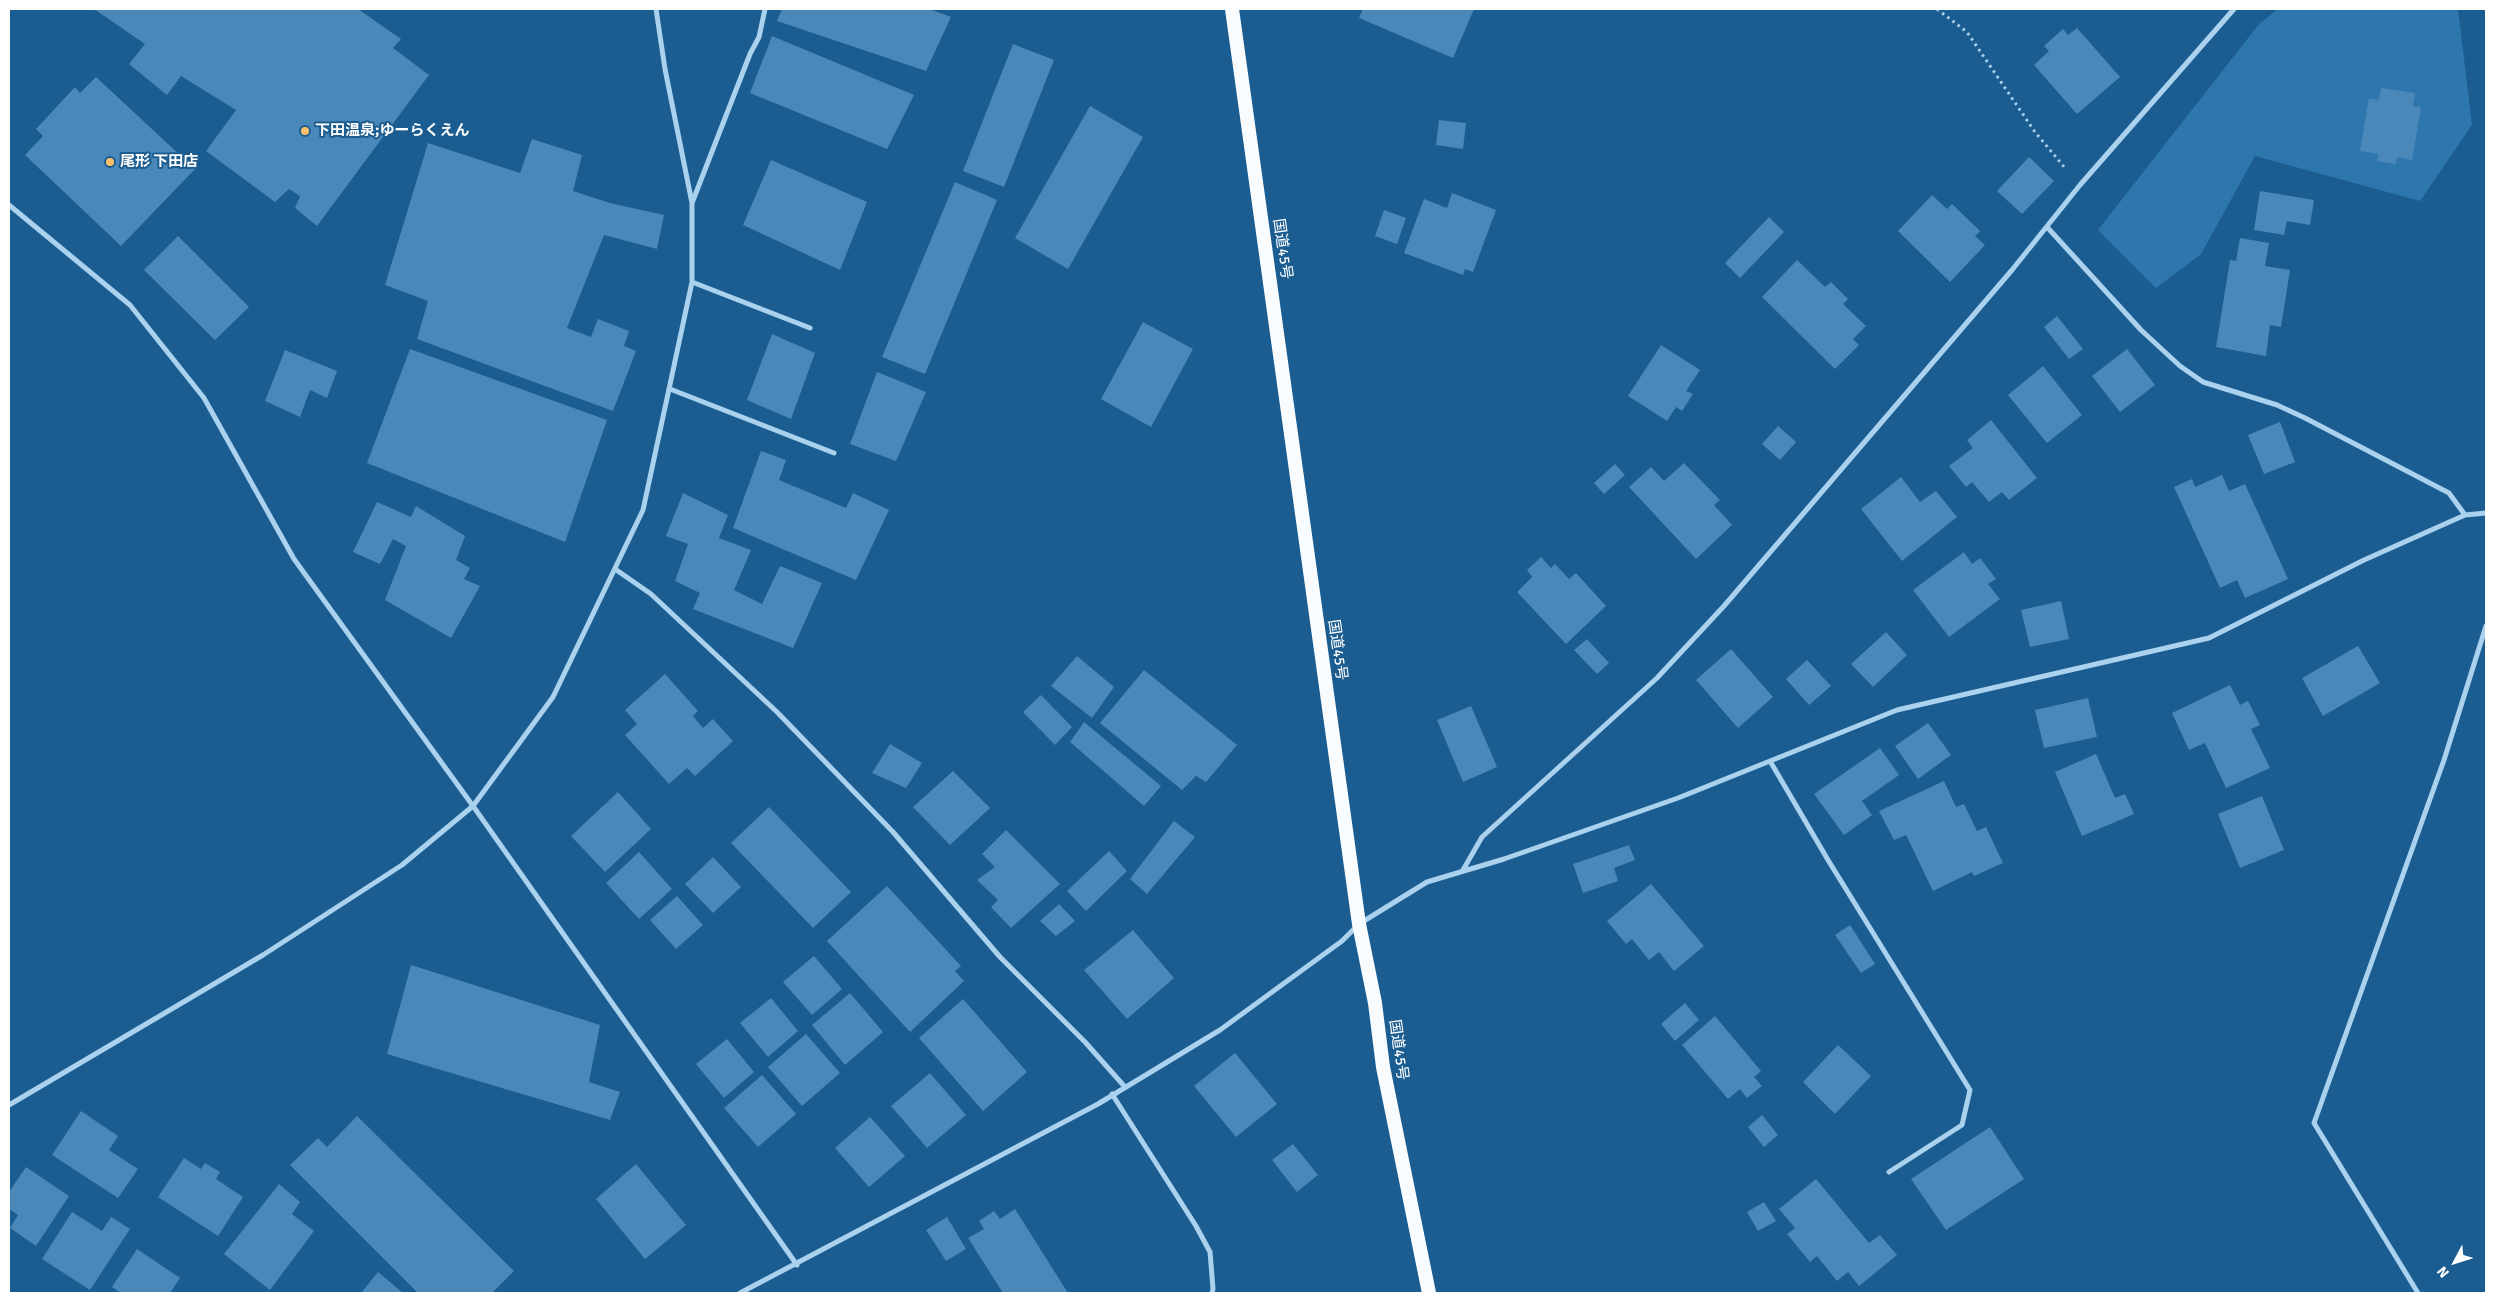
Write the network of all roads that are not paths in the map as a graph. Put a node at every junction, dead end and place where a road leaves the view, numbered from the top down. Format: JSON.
{"nodes":[{"id":1,"x":656,"y":9,"type":"edge"},
{"id":2,"x":765,"y":9,"type":"edge"},
{"id":3,"x":1232,"y":9,"type":"edge"},
{"id":4,"x":2234,"y":9,"type":"edge"},
{"id":5,"x":692,"y":203,"type":"junction"},
{"id":6,"x":9,"y":205,"type":"edge"},
{"id":7,"x":2047,"y":227,"type":"junction"},
{"id":8,"x":692,"y":282,"type":"junction"},
{"id":9,"x":810,"y":328,"type":"dead end"},
{"id":10,"x":670,"y":389,"type":"junction"},
{"id":11,"x":834,"y":453,"type":"dead end"},
{"id":12,"x":2486,"y":513,"type":"edge"},
{"id":13,"x":2465,"y":515,"type":"junction"},
{"id":14,"x":615,"y":569,"type":"junction"},
{"id":15,"x":2486,"y":626,"type":"edge"},
{"id":16,"x":1770,"y":761,"type":"junction"},
{"id":17,"x":472,"y":806,"type":"junction"},
{"id":18,"x":1463,"y":870,"type":"junction"},
{"id":19,"x":1359,"y":924,"type":"junction"},
{"id":20,"x":1125,"y":1087,"type":"junction"},
{"id":21,"x":1112,"y":1094,"type":"junction"},
{"id":22,"x":9,"y":1105,"type":"edge"},
{"id":23,"x":1889,"y":1172,"type":"dead end"},
{"id":24,"x":797,"y":1265,"type":"junction"},
{"id":25,"x":740,"y":1293,"type":"edge"},
{"id":26,"x":1212,"y":1293,"type":"edge"},
{"id":27,"x":1428,"y":1293,"type":"edge"},
{"id":28,"x":2418,"y":1293,"type":"edge"}],
"edges":[{"from":1,"to":5,"type":"street"},
{"from":2,"to":5,"type":"street"},
{"from":3,"to":19,"type":"highway","name":"国道45号"},
{"from":4,"to":7,"type":"street"},
{"from":5,"to":8,"type":"street"},
{"from":6,"to":17,"type":"street"},
{"from":7,"to":13,"type":"street"},
{"from":7,"to":18,"type":"street"},
{"from":8,"to":9,"type":"street"},
{"from":8,"to":10,"type":"street"},
{"from":10,"to":11,"type":"street"},
{"from":10,"to":14,"type":"street"},
{"from":12,"to":13,"type":"street"},
{"from":13,"to":16,"type":"street"},
{"from":14,"to":17,"type":"street"},
{"from":14,"to":20,"type":"street"},
{"from":15,"to":28,"type":"street"},
{"from":16,"to":18,"type":"street"},
{"from":16,"to":23,"type":"street"},
{"from":17,"to":22,"type":"street"},
{"from":17,"to":24,"type":"street"},
{"from":18,"to":19,"type":"street"},
{"from":19,"to":20,"type":"street"},
{"from":19,"to":27,"type":"highway","name":"国道45号"},
{"from":20,"to":21,"type":"street"},
{"from":21,"to":24,"type":"street"},
{"from":21,"to":26,"type":"street"},
{"from":24,"to":25,"type":"street"}]}
